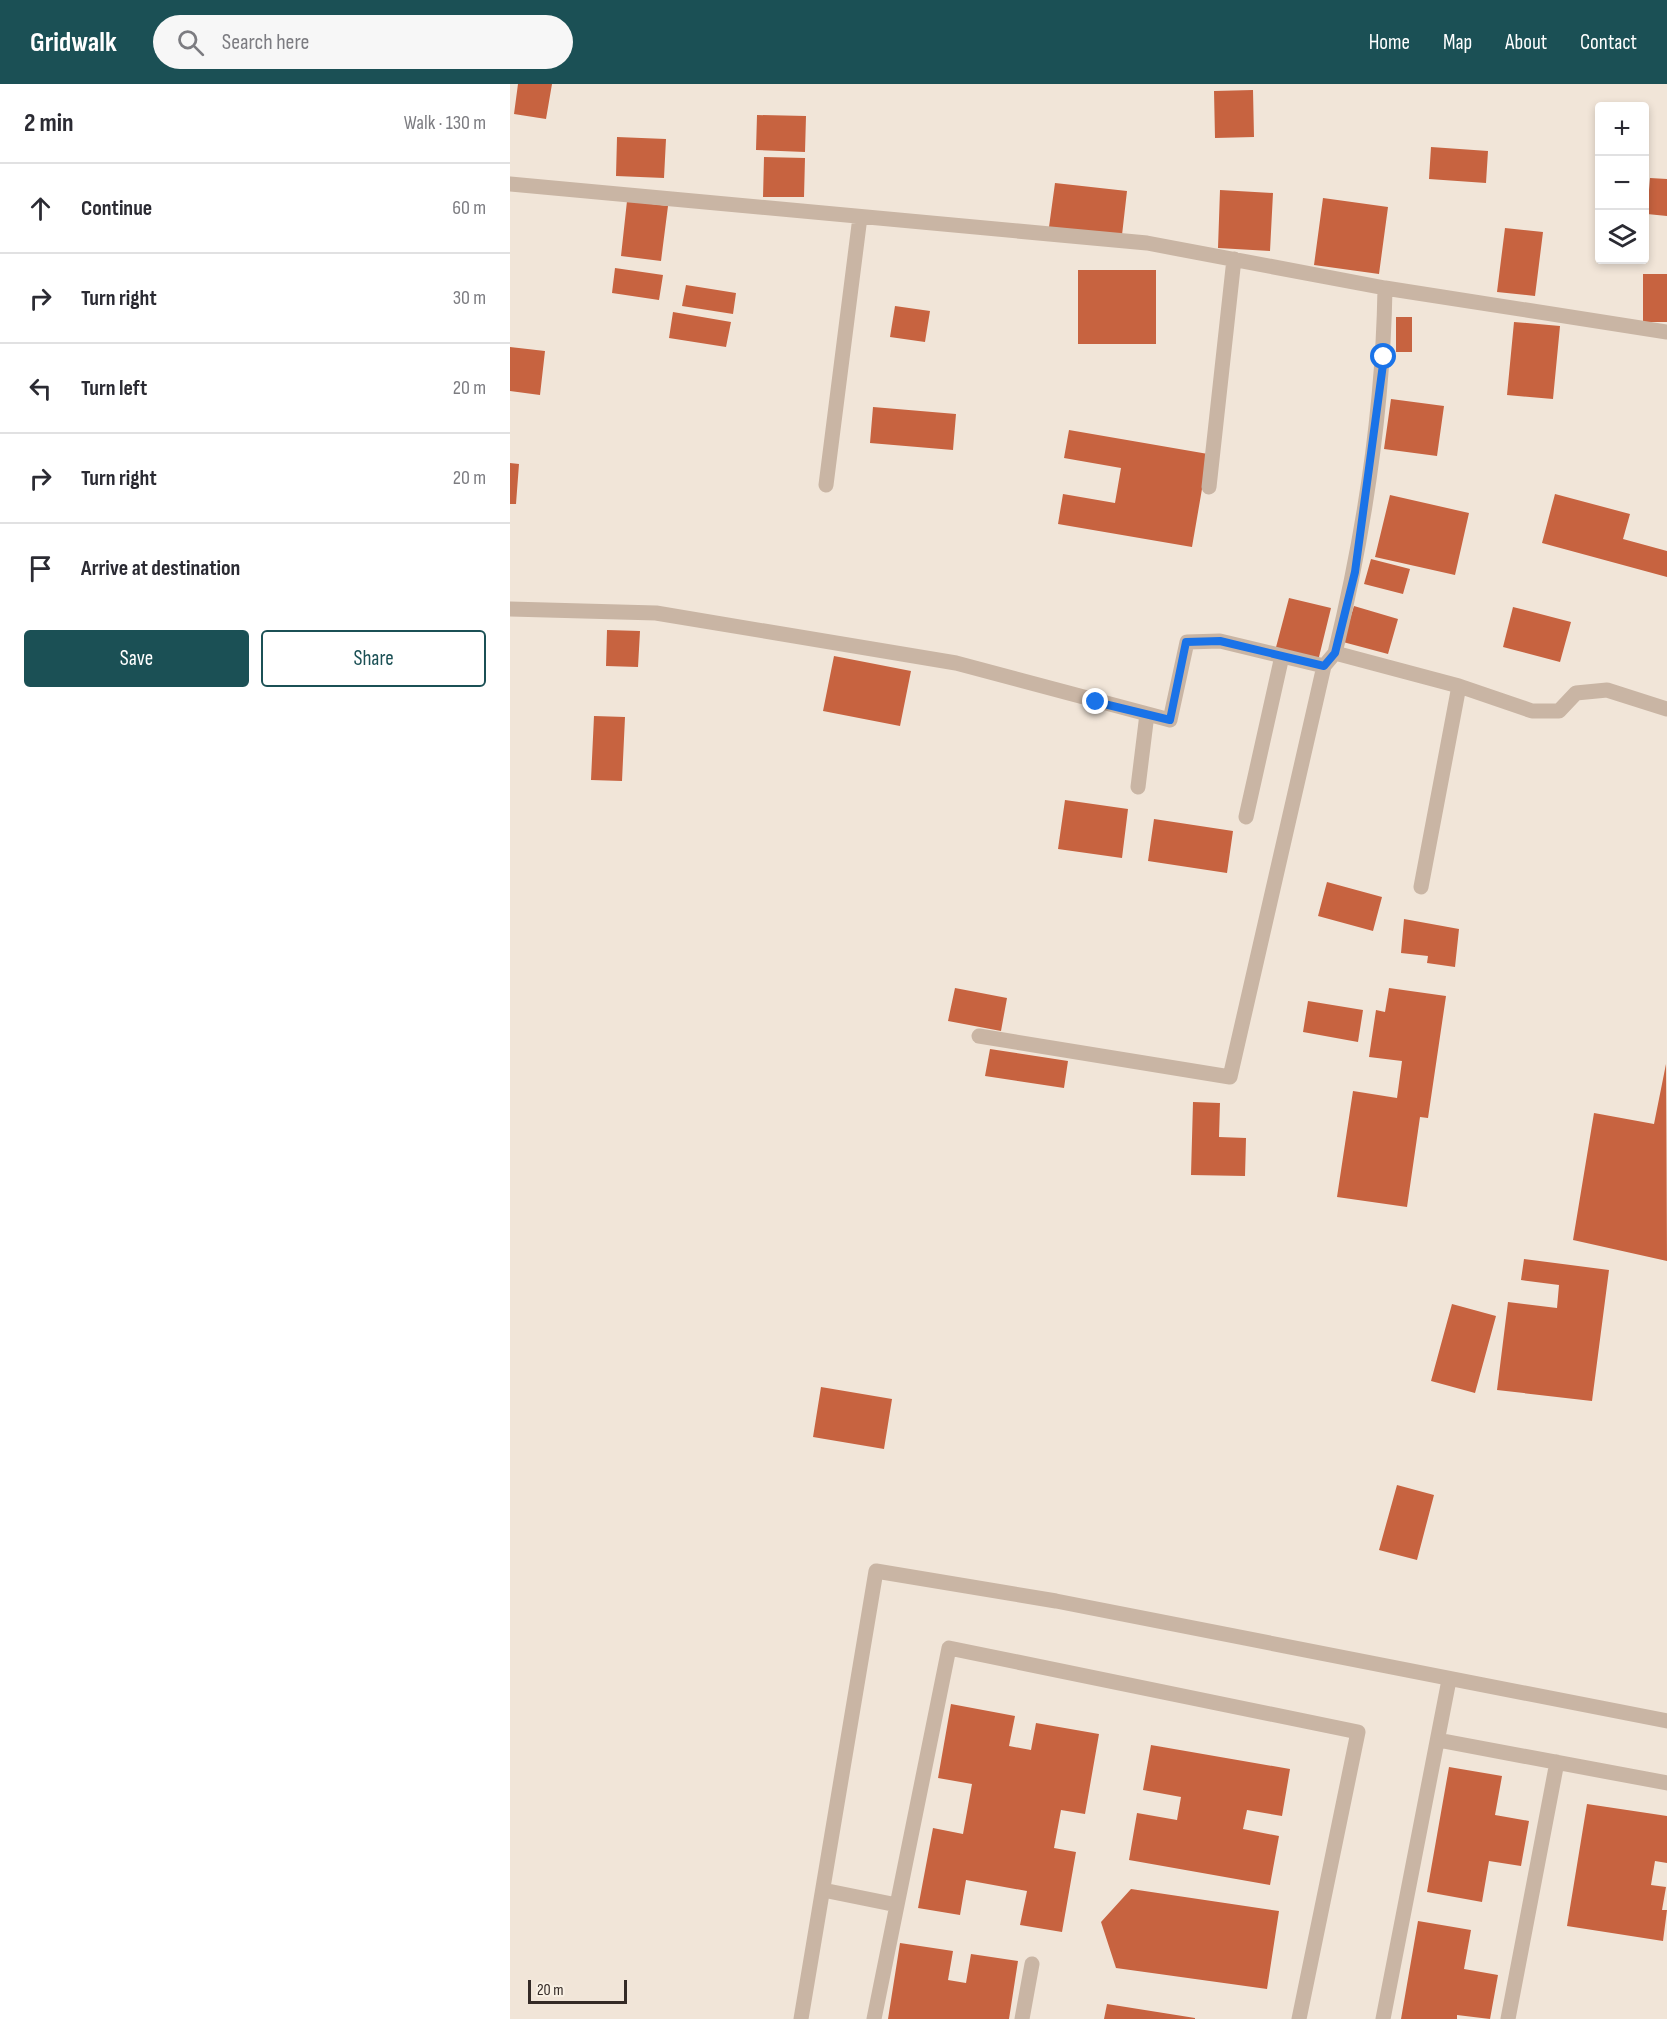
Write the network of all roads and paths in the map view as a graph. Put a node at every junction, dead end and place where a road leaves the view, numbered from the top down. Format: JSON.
{"nodes":[{"id":1,"x":510,"y":184,"type":"edge"},
{"id":2,"x":860,"y":217,"type":"junction"},
{"id":3,"x":1234,"y":259,"type":"junction"},
{"id":4,"x":1385,"y":288,"type":"junction"},
{"id":5,"x":1667,"y":332,"type":"edge"},
{"id":6,"x":826,"y":485,"type":"dead end"},
{"id":7,"x":1209,"y":487,"type":"dead end"},
{"id":8,"x":510,"y":609,"type":"edge"},
{"id":9,"x":1335,"y":653,"type":"junction"},
{"id":10,"x":1282,"y":656,"type":"junction"},
{"id":11,"x":1324,"y":666,"type":"junction"},
{"id":12,"x":1459,"y":686,"type":"junction"},
{"id":13,"x":1667,"y":709,"type":"edge"},
{"id":14,"x":1148,"y":714,"type":"junction"},
{"id":15,"x":1138,"y":787,"type":"dead end"},
{"id":16,"x":1246,"y":817,"type":"dead end"},
{"id":17,"x":1421,"y":887,"type":"dead end"},
{"id":18,"x":979,"y":1036,"type":"dead end"},
{"id":19,"x":1449,"y":1680,"type":"junction"},
{"id":20,"x":1667,"y":1721,"type":"edge"},
{"id":21,"x":1438,"y":1740,"type":"junction"},
{"id":22,"x":1557,"y":1762,"type":"junction"},
{"id":23,"x":1667,"y":1782,"type":"edge"},
{"id":24,"x":823,"y":1890,"type":"junction"},
{"id":25,"x":897,"y":1905,"type":"junction"},
{"id":26,"x":1032,"y":1964,"type":"dead end"},
{"id":27,"x":801,"y":2019,"type":"edge"},
{"id":28,"x":874,"y":2019,"type":"edge"},
{"id":29,"x":1022,"y":2019,"type":"edge"},
{"id":30,"x":1299,"y":2019,"type":"edge"},
{"id":31,"x":1383,"y":2019,"type":"edge"},
{"id":32,"x":1508,"y":2019,"type":"edge"}],
"edges":[{"from":1,"to":2,"type":"street"},
{"from":2,"to":3,"type":"street"},
{"from":2,"to":6,"type":"street"},
{"from":3,"to":4,"type":"street"},
{"from":3,"to":7,"type":"street"},
{"from":4,"to":5,"type":"street"},
{"from":4,"to":9,"type":"street"},
{"from":8,"to":14,"type":"street"},
{"from":9,"to":11,"type":"street"},
{"from":9,"to":12,"type":"street"},
{"from":10,"to":11,"type":"street"},
{"from":10,"to":14,"type":"street"},
{"from":10,"to":16,"type":"street"},
{"from":11,"to":18,"type":"street"},
{"from":12,"to":13,"type":"street"},
{"from":12,"to":17,"type":"street"},
{"from":14,"to":15,"type":"street"},
{"from":19,"to":20,"type":"street"},
{"from":19,"to":21,"type":"street"},
{"from":19,"to":24,"type":"street"},
{"from":21,"to":22,"type":"street"},
{"from":21,"to":31,"type":"street"},
{"from":22,"to":23,"type":"street"},
{"from":22,"to":32,"type":"street"},
{"from":24,"to":25,"type":"street"},
{"from":24,"to":27,"type":"street"},
{"from":25,"to":28,"type":"street"},
{"from":25,"to":30,"type":"street"},
{"from":26,"to":29,"type":"street"}]}
